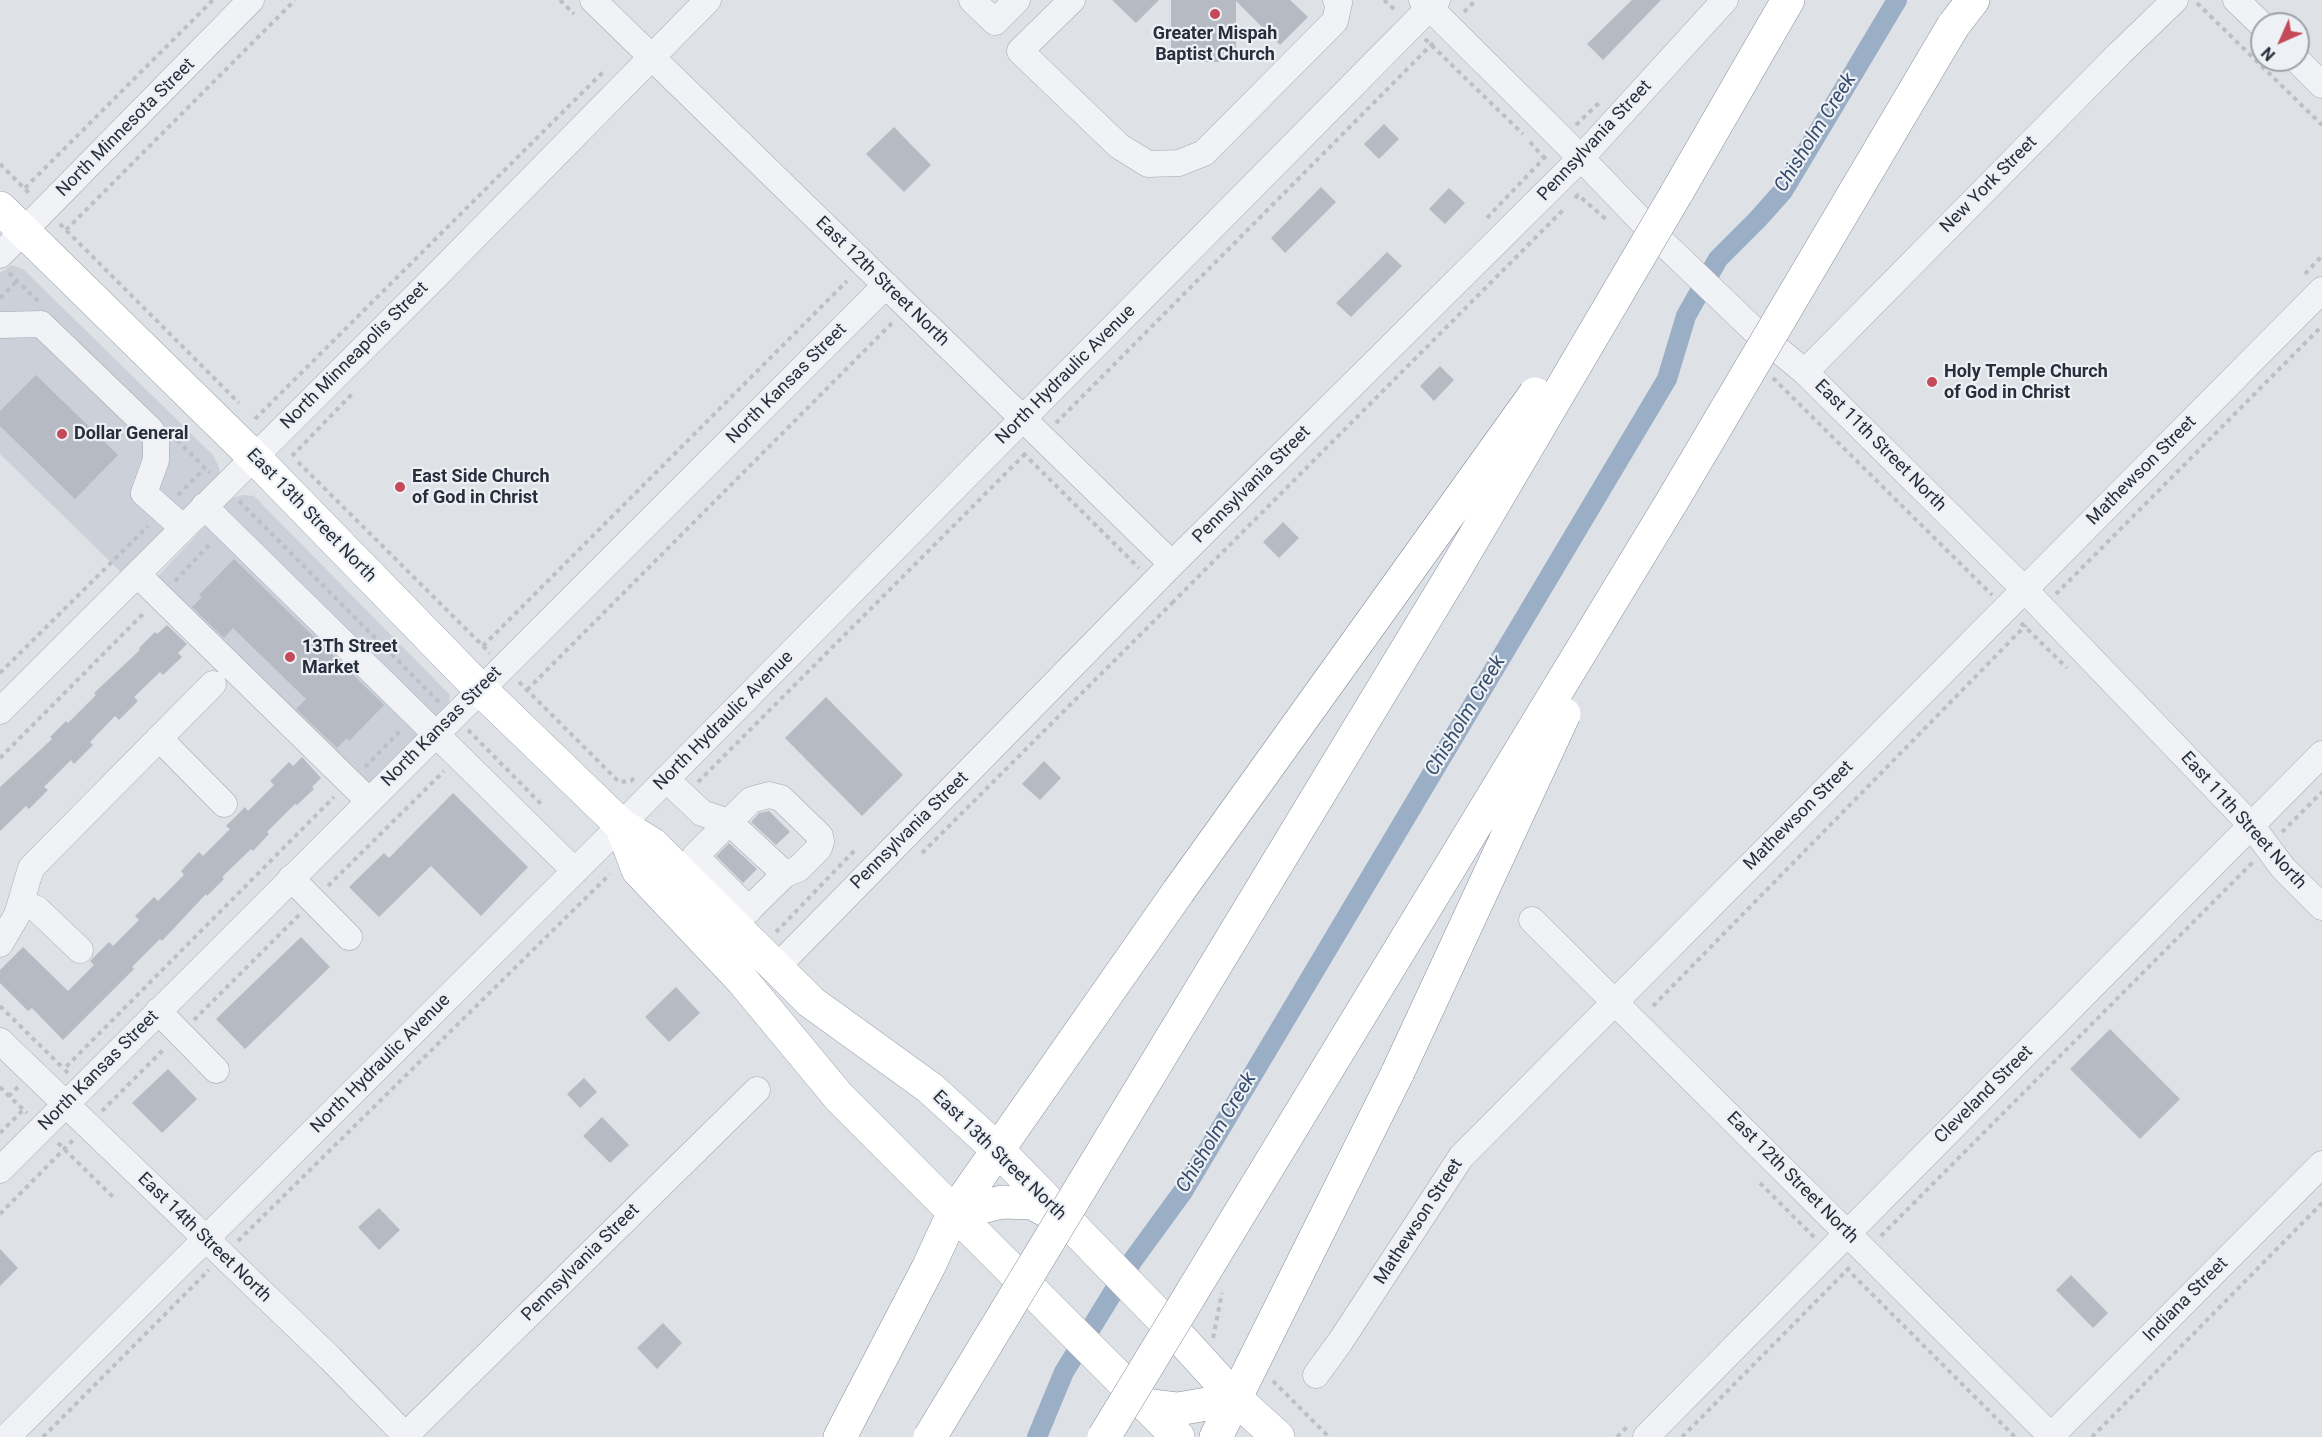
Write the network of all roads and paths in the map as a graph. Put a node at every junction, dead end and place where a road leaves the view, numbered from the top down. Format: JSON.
{"nodes":[{"id":1,"x":213,"y":0,"type":"edge"},
{"id":2,"x":251,"y":0,"type":"edge"},
{"id":3,"x":296,"y":0,"type":"edge"},
{"id":4,"x":592,"y":0,"type":"edge"},
{"id":5,"x":708,"y":0,"type":"edge"},
{"id":6,"x":972,"y":0,"type":"edge"},
{"id":7,"x":1017,"y":0,"type":"edge"},
{"id":8,"x":1072,"y":0,"type":"edge"},
{"id":9,"x":1336,"y":0,"type":"edge"},
{"id":10,"x":1384,"y":0,"type":"edge"},
{"id":11,"x":1476,"y":0,"type":"edge"},
{"id":12,"x":1725,"y":0,"type":"edge"},
{"id":13,"x":2175,"y":0,"type":"edge"},
{"id":14,"x":2194,"y":0,"type":"edge"},
{"id":15,"x":2236,"y":0,"type":"edge"},
{"id":16,"x":1788,"y":1,"type":"edge"},
{"id":17,"x":1965,"y":9,"type":"edge"},
{"id":18,"x":1412,"y":10,"type":"edge"},
{"id":19,"x":2250,"y":14,"type":"edge"},
{"id":20,"x":1449,"y":27,"type":"junction"},
{"id":21,"x":1431,"y":45,"type":"junction"},
{"id":22,"x":642,"y":48,"type":"junction"},
{"id":23,"x":2309,"y":72,"type":"edge"},
{"id":24,"x":2322,"y":85,"type":"edge"},
{"id":25,"x":1603,"y":98,"type":"dead end"},
{"id":26,"x":2322,"y":125,"type":"edge"},
{"id":27,"x":1563,"y":140,"type":"junction"},
{"id":28,"x":1545,"y":158,"type":"junction"},
{"id":29,"x":1581,"y":158,"type":"junction"},
{"id":30,"x":0,"y":164,"type":"edge"},
{"id":31,"x":1562,"y":177,"type":"junction"},
{"id":32,"x":1676,"y":194,"type":"junction"},
{"id":33,"x":12,"y":198,"type":"edge"},
{"id":34,"x":34,"y":220,"type":"junction"},
{"id":35,"x":1612,"y":224,"type":"dead end"},
{"id":36,"x":1479,"y":225,"type":"dead end"},
{"id":37,"x":66,"y":230,"type":"junction"},
{"id":38,"x":4,"y":264,"type":"edge"},
{"id":39,"x":17,"y":281,"type":"junction"},
{"id":40,"x":847,"y":281,"type":"dead end"},
{"id":41,"x":886,"y":285,"type":"junction"},
{"id":42,"x":2322,"y":290,"type":"edge"},
{"id":43,"x":0,"y":298,"type":"edge"},
{"id":44,"x":48,"y":311,"type":"dead end"},
{"id":45,"x":884,"y":316,"type":"dead end"},
{"id":46,"x":892,"y":323,"type":"junction"},
{"id":47,"x":0,"y":325,"type":"edge"},
{"id":48,"x":2322,"y":326,"type":"edge"},
{"id":49,"x":900,"y":331,"type":"dead end"},
{"id":50,"x":1805,"y":372,"type":"junction"},
{"id":51,"x":255,"y":419,"type":"junction"},
{"id":52,"x":1015,"y":428,"type":"junction"},
{"id":53,"x":174,"y":436,"type":"dead end"},
{"id":54,"x":1033,"y":446,"type":"junction"},
{"id":55,"x":263,"y":447,"type":"junction"},
{"id":56,"x":205,"y":468,"type":"junction"},
{"id":57,"x":224,"y":486,"type":"junction"},
{"id":58,"x":1671,"y":503,"type":"junction"},
{"id":59,"x":204,"y":506,"type":"junction"},
{"id":60,"x":245,"y":507,"type":"junction"},
{"id":61,"x":163,"y":510,"type":"junction"},
{"id":62,"x":183,"y":528,"type":"junction"},
{"id":63,"x":226,"y":528,"type":"junction"},
{"id":64,"x":1164,"y":557,"type":"junction"},
{"id":65,"x":137,"y":574,"type":"junction"},
{"id":66,"x":2024,"y":589,"type":"junction"},
{"id":67,"x":161,"y":597,"type":"junction"},
{"id":68,"x":1172,"y":603,"type":"dead end"},
{"id":69,"x":2043,"y":608,"type":"junction"},
{"id":70,"x":483,"y":646,"type":"junction"},
{"id":71,"x":504,"y":666,"type":"junction"},
{"id":72,"x":0,"y":673,"type":"edge"},
{"id":73,"x":213,"y":684,"type":"dead end"},
{"id":74,"x":480,"y":689,"type":"junction"},
{"id":75,"x":527,"y":690,"type":"junction"},
{"id":76,"x":0,"y":711,"type":"edge"},
{"id":77,"x":445,"y":725,"type":"junction"},
{"id":78,"x":159,"y":738,"type":"junction"},
{"id":79,"x":468,"y":747,"type":"junction"},
{"id":80,"x":2322,"y":754,"type":"edge"},
{"id":81,"x":0,"y":758,"type":"edge"},
{"id":82,"x":640,"y":773,"type":"dead end"},
{"id":83,"x":675,"y":788,"type":"junction"},
{"id":84,"x":2322,"y":792,"type":"edge"},
{"id":85,"x":369,"y":801,"type":"junction"},
{"id":86,"x":224,"y":804,"type":"dead end"},
{"id":87,"x":546,"y":809,"type":"dead end"},
{"id":88,"x":729,"y":822,"type":"junction"},
{"id":89,"x":621,"y":825,"type":"junction"},
{"id":90,"x":2251,"y":825,"type":"junction"},
{"id":91,"x":2267,"y":847,"type":"junction"},
{"id":92,"x":856,"y":849,"type":"dead end"},
{"id":93,"x":575,"y":871,"type":"junction"},
{"id":94,"x":610,"y":874,"type":"dead end"},
{"id":95,"x":785,"y":874,"type":"junction"},
{"id":96,"x":291,"y":879,"type":"junction"},
{"id":97,"x":313,"y":901,"type":"junction"},
{"id":98,"x":21,"y":902,"type":"junction"},
{"id":99,"x":2322,"y":907,"type":"edge"},
{"id":100,"x":741,"y":918,"type":"junction"},
{"id":101,"x":1532,"y":920,"type":"dead end"},
{"id":102,"x":349,"y":937,"type":"dead end"},
{"id":103,"x":0,"y":944,"type":"edge"},
{"id":104,"x":80,"y":950,"type":"dead end"},
{"id":105,"x":782,"y":961,"type":"junction"},
{"id":106,"x":1615,"y":1001,"type":"junction"},
{"id":107,"x":0,"y":1006,"type":"edge"},
{"id":108,"x":1653,"y":1006,"type":"dead end"},
{"id":109,"x":158,"y":1011,"type":"junction"},
{"id":110,"x":180,"y":1033,"type":"junction"},
{"id":111,"x":0,"y":1041,"type":"edge"},
{"id":112,"x":64,"y":1069,"type":"dead end"},
{"id":113,"x":216,"y":1070,"type":"dead end"},
{"id":114,"x":0,"y":1087,"type":"edge"},
{"id":115,"x":757,"y":1090,"type":"dead end"},
{"id":116,"x":9,"y":1096,"type":"dead end"},
{"id":117,"x":66,"y":1104,"type":"junction"},
{"id":118,"x":23,"y":1110,"type":"dead end"},
{"id":119,"x":87,"y":1125,"type":"junction"},
{"id":120,"x":0,"y":1133,"type":"edge"},
{"id":121,"x":999,"y":1150,"type":"junction"},
{"id":122,"x":2322,"y":1164,"type":"edge"},
{"id":123,"x":0,"y":1170,"type":"edge"},
{"id":124,"x":1760,"y":1184,"type":"dead end"},
{"id":125,"x":2322,"y":1203,"type":"edge"},
{"id":126,"x":0,"y":1214,"type":"edge"},
{"id":127,"x":953,"y":1214,"type":"junction"},
{"id":128,"x":1066,"y":1221,"type":"junction"},
{"id":129,"x":1847,"y":1233,"type":"junction"},
{"id":130,"x":214,"y":1247,"type":"junction"},
{"id":131,"x":1829,"y":1251,"type":"junction"},
{"id":132,"x":1866,"y":1252,"type":"junction"},
{"id":133,"x":1847,"y":1270,"type":"junction"},
{"id":134,"x":1316,"y":1375,"type":"dead end"},
{"id":135,"x":1236,"y":1399,"type":"junction"},
{"id":136,"x":1146,"y":1405,"type":"junction"},
{"id":137,"x":1311,"y":1420,"type":"dead end"},
{"id":138,"x":406,"y":1436,"type":"edge"},
{"id":139,"x":7,"y":1437,"type":"edge"},
{"id":140,"x":43,"y":1437,"type":"edge"},
{"id":141,"x":840,"y":1437,"type":"edge"},
{"id":142,"x":930,"y":1437,"type":"edge"},
{"id":143,"x":1104,"y":1437,"type":"edge"},
{"id":144,"x":1178,"y":1437,"type":"edge"},
{"id":145,"x":1216,"y":1437,"type":"edge"},
{"id":146,"x":1278,"y":1437,"type":"edge"},
{"id":147,"x":1329,"y":1437,"type":"edge"},
{"id":148,"x":1646,"y":1437,"type":"edge"},
{"id":149,"x":1682,"y":1437,"type":"edge"},
{"id":150,"x":2015,"y":1437,"type":"edge"},
{"id":151,"x":2051,"y":1437,"type":"edge"},
{"id":152,"x":2092,"y":1437,"type":"edge"}],
"edges":[{"from":1,"to":33,"type":"path"},
{"from":2,"to":34,"type":"street","name":"North Minnesota Street"},
{"from":3,"to":37,"type":"path"},
{"from":4,"to":22,"type":"street","name":"East 12th Street North"},
{"from":5,"to":22,"type":"street","name":"North Minneapolis Street"},
{"from":6,"to":7,"type":"street"},
{"from":8,"to":9,"type":"street"},
{"from":10,"to":18,"type":"path"},
{"from":11,"to":20,"type":"path"},
{"from":12,"to":29,"type":"street","name":"Pennsylvania Street"},
{"from":13,"to":50,"type":"street","name":"New York Street"},
{"from":14,"to":26,"type":"path"},
{"from":15,"to":19,"type":"street"},
{"from":16,"to":32,"type":"main road"},
{"from":17,"to":58,"type":"main road","bridge":true},
{"from":18,"to":20,"type":"street","name":"East 11th Street North"},
{"from":18,"to":21,"type":"path"},
{"from":18,"to":52,"type":"street","name":"North Hydraulic Avenue"},
{"from":20,"to":21,"type":"path"},
{"from":20,"to":27,"type":"street","name":"East 11th Street North"},
{"from":21,"to":28,"type":"path"},
{"from":21,"to":54,"type":"path"},
{"from":22,"to":41,"type":"street","name":"East 12th Street North"},
{"from":22,"to":51,"type":"path"},
{"from":22,"to":55,"type":"street","name":"North Minneapolis Street"},
{"from":23,"to":24,"type":"street"},
{"from":25,"to":27,"type":"path"},
{"from":27,"to":28,"type":"path"},
{"from":27,"to":29,"type":"street","name":"East 11th Street North"},
{"from":28,"to":31,"type":"path"},
{"from":28,"to":36,"type":"path"},
{"from":29,"to":31,"type":"street","name":"Pennsylvania Street"},
{"from":29,"to":50,"type":"street","name":"East 11th Street North"},
{"from":30,"to":33,"type":"path"},
{"from":31,"to":64,"type":"street","name":"Pennsylvania Street"},
{"from":32,"to":121,"type":"main road","bridge":true},
{"from":32,"to":142,"type":"main road","bridge":true},
{"from":33,"to":34,"type":"main road","name":"East 13th Street North"},
{"from":33,"to":34,"type":"path"},
{"from":34,"to":37,"type":"path"},
{"from":34,"to":38,"type":"street","name":"North Minnesota Street"},
{"from":34,"to":55,"type":"main road","name":"East 13th Street North"},
{"from":35,"to":68,"type":"path"},
{"from":37,"to":51,"type":"path"},
{"from":38,"to":39,"type":"path"},
{"from":39,"to":43,"type":"path"},
{"from":39,"to":44,"type":"path"},
{"from":40,"to":70,"type":"path"},
{"from":41,"to":52,"type":"street","name":"East 12th Street North"},
{"from":41,"to":71,"type":"street","name":"North Kansas Street"},
{"from":42,"to":66,"type":"street","name":"Mathewson Street"},
{"from":45,"to":46,"type":"path"},
{"from":46,"to":49,"type":"path"},
{"from":46,"to":75,"type":"path"},
{"from":47,"to":61,"type":"street"},
{"from":48,"to":69,"type":"path"},
{"from":50,"to":66,"type":"street","name":"East 11th Street North"},
{"from":51,"to":55,"type":"path"},
{"from":52,"to":54,"type":"street","name":"East 12th Street North"},
{"from":52,"to":54,"type":"path"},
{"from":52,"to":83,"type":"street","name":"North Hydraulic Avenue"},
{"from":53,"to":56,"type":"path"},
{"from":54,"to":64,"type":"street","name":"East 12th Street North"},
{"from":54,"to":64,"type":"path"},
{"from":54,"to":83,"type":"path"},
{"from":55,"to":57,"type":"street","name":"North Minneapolis Street"},
{"from":55,"to":70,"type":"path"},
{"from":55,"to":74,"type":"main road","name":"East 13th Street North"},
{"from":56,"to":57,"type":"path"},
{"from":56,"to":61,"type":"path"},
{"from":57,"to":59,"type":"street","name":"North Minneapolis Street"},
{"from":57,"to":60,"type":"path"},
{"from":58,"to":135,"type":"main road","bridge":true},
{"from":58,"to":143,"type":"main road","bridge":true},
{"from":59,"to":62,"type":"street","name":"North Minneapolis Street"},
{"from":59,"to":63,"type":"street"},
{"from":60,"to":63,"type":"path"},
{"from":60,"to":77,"type":"path"},
{"from":61,"to":62,"type":"street"},
{"from":61,"to":72,"type":"path"},
{"from":62,"to":65,"type":"street","name":"North Minneapolis Street"},
{"from":63,"to":67,"type":"path"},
{"from":63,"to":77,"type":"street"},
{"from":64,"to":105,"type":"street","name":"Pennsylvania Street"},
{"from":65,"to":67,"type":"street"},
{"from":65,"to":76,"type":"street","name":"North Minneapolis Street"},
{"from":66,"to":69,"type":"street","name":"East 11th Street North"},
{"from":66,"to":106,"type":"street","name":"Mathewson Street"},
{"from":67,"to":81,"type":"path"},
{"from":67,"to":85,"type":"street"},
{"from":69,"to":90,"type":"street","name":"East 11th Street North"},
{"from":69,"to":108,"type":"path"},
{"from":70,"to":71,"type":"path"},
{"from":71,"to":74,"type":"street","name":"North Kansas Street"},
{"from":71,"to":75,"type":"path"},
{"from":73,"to":78,"type":"street"},
{"from":74,"to":77,"type":"street","name":"North Kansas Street"},
{"from":74,"to":89,"type":"main road","name":"East 13th Street North"},
{"from":75,"to":82,"type":"path"},
{"from":77,"to":79,"type":"street"},
{"from":77,"to":79,"type":"path"},
{"from":77,"to":85,"type":"street","name":"North Kansas Street"},
{"from":78,"to":86,"type":"street"},
{"from":78,"to":98,"type":"street"},
{"from":79,"to":87,"type":"path"},
{"from":79,"to":93,"type":"street"},
{"from":79,"to":97,"type":"path"},
{"from":80,"to":90,"type":"street","name":"Cleveland Street"},
{"from":83,"to":88,"type":"street"},
{"from":83,"to":89,"type":"street","name":"North Hydraulic Avenue"},
{"from":84,"to":91,"type":"path"},
{"from":85,"to":96,"type":"street","name":"North Kansas Street"},
{"from":88,"to":95,"type":"street"},
{"from":88,"to":95,"type":"street"},
{"from":88,"to":100,"type":"street"},
{"from":89,"to":93,"type":"street","name":"North Hydraulic Avenue"},
{"from":89,"to":100,"type":"main road","name":"East 13th Street North"},
{"from":89,"to":127,"type":"main road","name":"East 13th Street North"},
{"from":90,"to":91,"type":"street","name":"East 11th Street North"},
{"from":90,"to":129,"type":"street","name":"Cleveland Street"},
{"from":91,"to":99,"type":"street","name":"East 11th Street North"},
{"from":91,"to":132,"type":"path"},
{"from":92,"to":105,"type":"path"},
{"from":93,"to":130,"type":"street","name":"North Hydraulic Avenue"},
{"from":94,"to":130,"type":"path"},
{"from":95,"to":100,"type":"street"},
{"from":96,"to":97,"type":"street"},
{"from":96,"to":109,"type":"street","name":"North Kansas Street"},
{"from":97,"to":102,"type":"street"},
{"from":97,"to":110,"type":"path"},
{"from":98,"to":103,"type":"street"},
{"from":98,"to":104,"type":"street"},
{"from":100,"to":105,"type":"main road","name":"East 13th Street North"},
{"from":101,"to":106,"type":"street","name":"East 12th Street North"},
{"from":105,"to":121,"type":"main road","name":"East 13th Street North"},
{"from":106,"to":129,"type":"street","name":"East 12th Street North"},
{"from":106,"to":134,"type":"street","name":"Mathewson Street"},
{"from":107,"to":112,"type":"path"},
{"from":109,"to":110,"type":"street"},
{"from":109,"to":117,"type":"street","name":"North Kansas Street"},
{"from":110,"to":113,"type":"street"},
{"from":110,"to":119,"type":"path"},
{"from":111,"to":117,"type":"street","name":"East 14th Street North"},
{"from":114,"to":116,"type":"path"},
{"from":115,"to":138,"type":"street","name":"Pennsylvania Street"},
{"from":117,"to":119,"type":"street","name":"East 14th Street North"},
{"from":117,"to":123,"type":"street","name":"North Kansas Street"},
{"from":118,"to":120,"type":"path"},
{"from":119,"to":126,"type":"path"},
{"from":119,"to":130,"type":"street","name":"East 14th Street North"},
{"from":121,"to":127,"type":"main road"},
{"from":121,"to":128,"type":"main road","name":"East 13th Street North"},
{"from":122,"to":151,"type":"street","name":"Indiana Street"},
{"from":124,"to":131,"type":"path"},
{"from":125,"to":152,"type":"path"},
{"from":127,"to":128,"type":"main road"},
{"from":127,"to":136,"type":"main road","name":"East 13th Street North"},
{"from":127,"to":141,"type":"main road"},
{"from":128,"to":135,"type":"main road","name":"East 13th Street North"},
{"from":129,"to":131,"type":"street","name":"Cleveland Street"},
{"from":129,"to":132,"type":"street","name":"East 12th Street North"},
{"from":130,"to":138,"type":"street","name":"East 14th Street North"},
{"from":130,"to":139,"type":"street","name":"North Hydraulic Avenue"},
{"from":130,"to":140,"type":"path"},
{"from":131,"to":133,"type":"path"},
{"from":131,"to":148,"type":"street","name":"Cleveland Street"},
{"from":132,"to":133,"type":"path"},
{"from":132,"to":151,"type":"street","name":"East 12th Street North"},
{"from":133,"to":149,"type":"path"},
{"from":133,"to":150,"type":"path"},
{"from":135,"to":136,"type":"main road"},
{"from":135,"to":145,"type":"main road"},
{"from":135,"to":146,"type":"main road","name":"East 13th Street North"},
{"from":136,"to":144,"type":"main road","name":"East 13th Street North"},
{"from":137,"to":147,"type":"path"}]}
